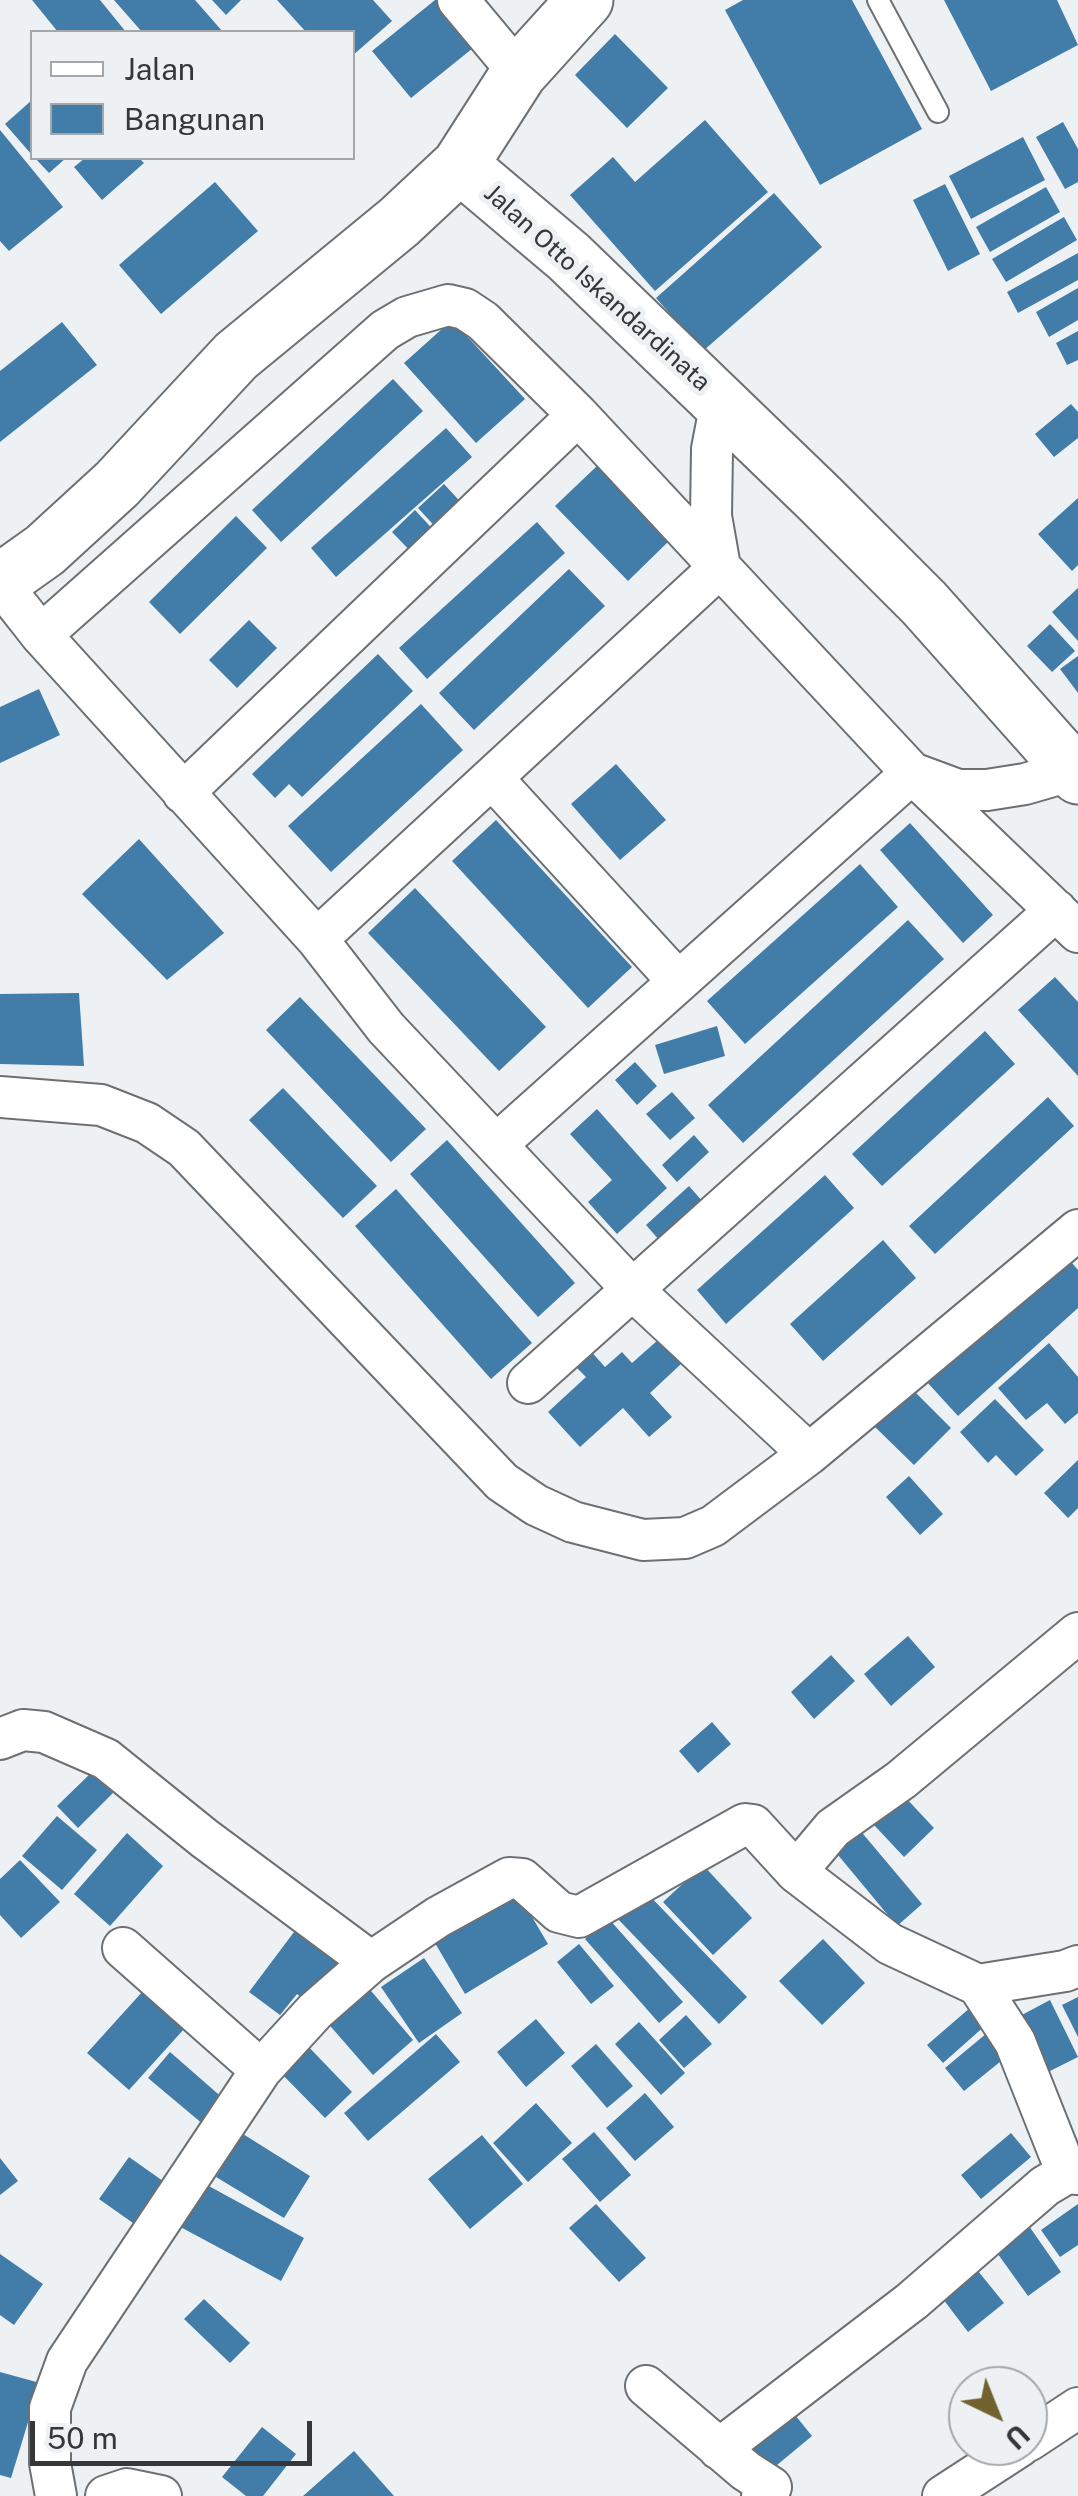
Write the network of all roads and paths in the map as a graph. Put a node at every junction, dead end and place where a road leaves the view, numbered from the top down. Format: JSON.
{"nodes":[{"id":1,"x":458,"y":0,"type":"edge"},
{"id":2,"x":585,"y":0,"type":"edge"},
{"id":3,"x":878,"y":0,"type":"edge"},
{"id":4,"x":518,"y":73,"type":"junction"},
{"id":5,"x":938,"y":112,"type":"dead end"},
{"id":6,"x":460,"y":165,"type":"junction"},
{"id":7,"x":721,"y":402,"type":"junction"},
{"id":8,"x":578,"y":415,"type":"junction"},
{"id":9,"x":720,"y":567,"type":"junction"},
{"id":10,"x":0,"y":583,"type":"edge"},
{"id":11,"x":41,"y":634,"type":"junction"},
{"id":12,"x":1076,"y":771,"type":"edge"},
{"id":13,"x":912,"y":773,"type":"junction"},
{"id":14,"x":492,"y":778,"type":"junction"},
{"id":15,"x":183,"y":793,"type":"junction"},
{"id":16,"x":1067,"y":921,"type":"edge"},
{"id":17,"x":317,"y":939,"type":"junction"},
{"id":18,"x":677,"y":980,"type":"junction"},
{"id":19,"x":0,"y":1098,"type":"edge"},
{"id":20,"x":498,"y":1144,"type":"junction"},
{"id":21,"x":1078,"y":1230,"type":"edge"},
{"id":22,"x":634,"y":1290,"type":"junction"},
{"id":23,"x":528,"y":1384,"type":"dead end"},
{"id":24,"x":809,"y":1454,"type":"junction"},
{"id":25,"x":1078,"y":1632,"type":"edge"},
{"id":26,"x":0,"y":1739,"type":"edge"},
{"id":27,"x":796,"y":1872,"type":"junction"},
{"id":28,"x":123,"y":1948,"type":"dead end"},
{"id":29,"x":371,"y":1962,"type":"junction"},
{"id":30,"x":1078,"y":1966,"type":"edge"},
{"id":31,"x":978,"y":1985,"type":"junction"},
{"id":32,"x":261,"y":2070,"type":"junction"},
{"id":33,"x":1072,"y":2174,"type":"edge"},
{"id":34,"x":646,"y":2386,"type":"dead end"},
{"id":35,"x":1078,"y":2408,"type":"edge"},
{"id":36,"x":1048,"y":2428,"type":"edge"},
{"id":37,"x":719,"y":2448,"type":"junction"},
{"id":38,"x":989,"y":2466,"type":"edge"},
{"id":39,"x":774,"y":2493,"type":"edge"},
{"id":40,"x":56,"y":2496,"type":"edge"},
{"id":41,"x":106,"y":2496,"type":"edge"},
{"id":42,"x":161,"y":2496,"type":"edge"},
{"id":43,"x":943,"y":2496,"type":"edge"}],
"edges":[{"from":1,"to":4,"type":"street"},
{"from":2,"to":4,"type":"main road"},
{"from":3,"to":5,"type":"lane"},
{"from":4,"to":6,"type":"main road"},
{"from":6,"to":7,"type":"main road","name":"Jalan Otto Iskandardinata"},
{"from":6,"to":10,"type":"main road","name":"Jalan Otto Iskandardinata"},
{"from":7,"to":9,"type":"street"},
{"from":7,"to":12,"type":"main road","name":"Jalan Otto Iskandardinata"},
{"from":8,"to":9,"type":"street"},
{"from":8,"to":11,"type":"street"},
{"from":8,"to":15,"type":"street"},
{"from":9,"to":13,"type":"street"},
{"from":9,"to":14,"type":"street"},
{"from":10,"to":11,"type":"street"},
{"from":11,"to":15,"type":"street"},
{"from":12,"to":13,"type":"street"},
{"from":13,"to":16,"type":"street"},
{"from":13,"to":18,"type":"street"},
{"from":14,"to":17,"type":"street"},
{"from":14,"to":18,"type":"street"},
{"from":15,"to":17,"type":"street"},
{"from":16,"to":22,"type":"street"},
{"from":17,"to":20,"type":"street"},
{"from":18,"to":20,"type":"street"},
{"from":19,"to":24,"type":"street"},
{"from":20,"to":22,"type":"street"},
{"from":21,"to":24,"type":"street"},
{"from":22,"to":23,"type":"street"},
{"from":22,"to":24,"type":"street"},
{"from":25,"to":27,"type":"street"},
{"from":26,"to":29,"type":"street"},
{"from":27,"to":29,"type":"street"},
{"from":27,"to":31,"type":"street"},
{"from":28,"to":32,"type":"street"},
{"from":29,"to":32,"type":"street"},
{"from":30,"to":31,"type":"street"},
{"from":31,"to":33,"type":"street"},
{"from":32,"to":40,"type":"street"},
{"from":33,"to":37,"type":"street"},
{"from":34,"to":37,"type":"street"},
{"from":35,"to":36,"type":"street"},
{"from":37,"to":39,"type":"street"},
{"from":38,"to":43,"type":"street"},
{"from":41,"to":42,"type":"street"}]}
